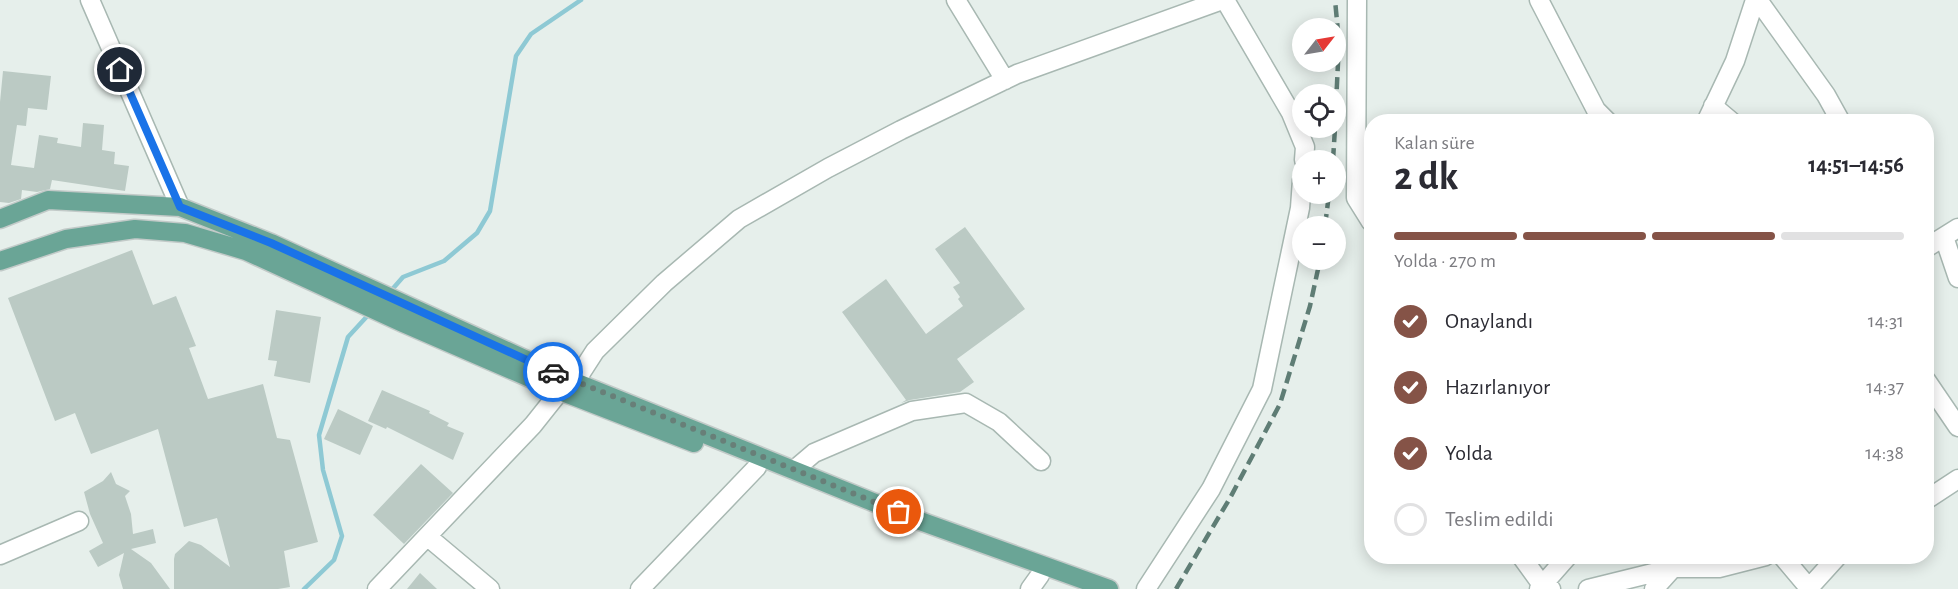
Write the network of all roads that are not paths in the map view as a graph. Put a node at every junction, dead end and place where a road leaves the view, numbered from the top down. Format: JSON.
{"nodes":[{"id":1,"x":90,"y":0,"type":"edge"},
{"id":2,"x":957,"y":0,"type":"edge"},
{"id":3,"x":1224,"y":0,"type":"edge"},
{"id":4,"x":1357,"y":0,"type":"edge"},
{"id":5,"x":1539,"y":0,"type":"edge"},
{"id":6,"x":1756,"y":0,"type":"edge"},
{"id":7,"x":1005,"y":80,"type":"junction"},
{"id":8,"x":1600,"y":114,"type":"edge"},
{"id":9,"x":1710,"y":114,"type":"edge"},
{"id":10,"x":1837,"y":114,"type":"edge"},
{"id":11,"x":1305,"y":150,"type":"edge"},
{"id":12,"x":1300,"y":204,"type":"edge"},
{"id":13,"x":180,"y":207,"type":"junction"},
{"id":14,"x":1364,"y":211,"type":"edge"},
{"id":15,"x":0,"y":219,"type":"edge"},
{"id":16,"x":1951,"y":232,"type":"edge"},
{"id":17,"x":1934,"y":243,"type":"edge"},
{"id":18,"x":0,"y":261,"type":"edge"},
{"id":19,"x":1958,"y":278,"type":"edge"},
{"id":20,"x":406,"y":315,"type":"junction"},
{"id":21,"x":568,"y":386,"type":"junction"},
{"id":22,"x":1934,"y":397,"type":"edge"},
{"id":23,"x":1958,"y":428,"type":"edge"},
{"id":24,"x":1041,"y":461,"type":"dead end"},
{"id":25,"x":757,"y":467,"type":"junction"},
{"id":26,"x":794,"y":470,"type":"junction"},
{"id":27,"x":1958,"y":479,"type":"edge"},
{"id":28,"x":1934,"y":495,"type":"edge"},
{"id":29,"x":79,"y":521,"type":"dead end"},
{"id":30,"x":428,"y":537,"type":"junction"},
{"id":31,"x":0,"y":555,"type":"edge"},
{"id":32,"x":1527,"y":564,"type":"edge"},
{"id":33,"x":1562,"y":564,"type":"edge"},
{"id":34,"x":1662,"y":564,"type":"edge"},
{"id":35,"x":1667,"y":564,"type":"edge"},
{"id":36,"x":1685,"y":564,"type":"edge"},
{"id":37,"x":1735,"y":564,"type":"edge"},
{"id":38,"x":1788,"y":564,"type":"edge"},
{"id":39,"x":1830,"y":564,"type":"edge"},
{"id":40,"x":1035,"y":582,"type":"edge"},
{"id":41,"x":1544,"y":588,"type":"edge"},
{"id":42,"x":1808,"y":588,"type":"edge"},
{"id":43,"x":377,"y":589,"type":"edge"},
{"id":44,"x":490,"y":589,"type":"edge"},
{"id":45,"x":640,"y":589,"type":"edge"},
{"id":46,"x":1077,"y":589,"type":"edge"},
{"id":47,"x":1109,"y":589,"type":"edge"},
{"id":48,"x":1146,"y":589,"type":"edge"},
{"id":49,"x":1588,"y":589,"type":"edge"},
{"id":50,"x":1654,"y":589,"type":"edge"}],
"edges":[{"from":1,"to":13,"type":"street"},
{"from":2,"to":7,"type":"street"},
{"from":3,"to":7,"type":"street"},
{"from":3,"to":11,"type":"street"},
{"from":4,"to":14,"type":"street"},
{"from":5,"to":8,"type":"street"},
{"from":6,"to":9,"type":"street"},
{"from":6,"to":10,"type":"street"},
{"from":7,"to":21,"type":"street"},
{"from":12,"to":48,"type":"street"},
{"from":13,"to":15,"type":"main road"},
{"from":13,"to":20,"type":"main road"},
{"from":16,"to":17,"type":"street"},
{"from":16,"to":19,"type":"street"},
{"from":18,"to":20,"type":"main road"},
{"from":20,"to":21,"type":"main road"},
{"from":21,"to":25,"type":"main road"},
{"from":21,"to":26,"type":"main road"},
{"from":21,"to":30,"type":"street"},
{"from":22,"to":23,"type":"street"},
{"from":24,"to":26,"type":"street"},
{"from":25,"to":40,"type":"main road"},
{"from":25,"to":45,"type":"street"},
{"from":26,"to":47,"type":"main road"},
{"from":27,"to":28,"type":"street"},
{"from":29,"to":31,"type":"street"},
{"from":30,"to":43,"type":"street"},
{"from":30,"to":44,"type":"street"},
{"from":32,"to":41,"type":"street"},
{"from":33,"to":41,"type":"street"},
{"from":34,"to":49,"type":"street"},
{"from":35,"to":50,"type":"street"},
{"from":36,"to":37,"type":"street"},
{"from":38,"to":42,"type":"street"},
{"from":39,"to":42,"type":"street"},
{"from":40,"to":46,"type":"main road"}]}
